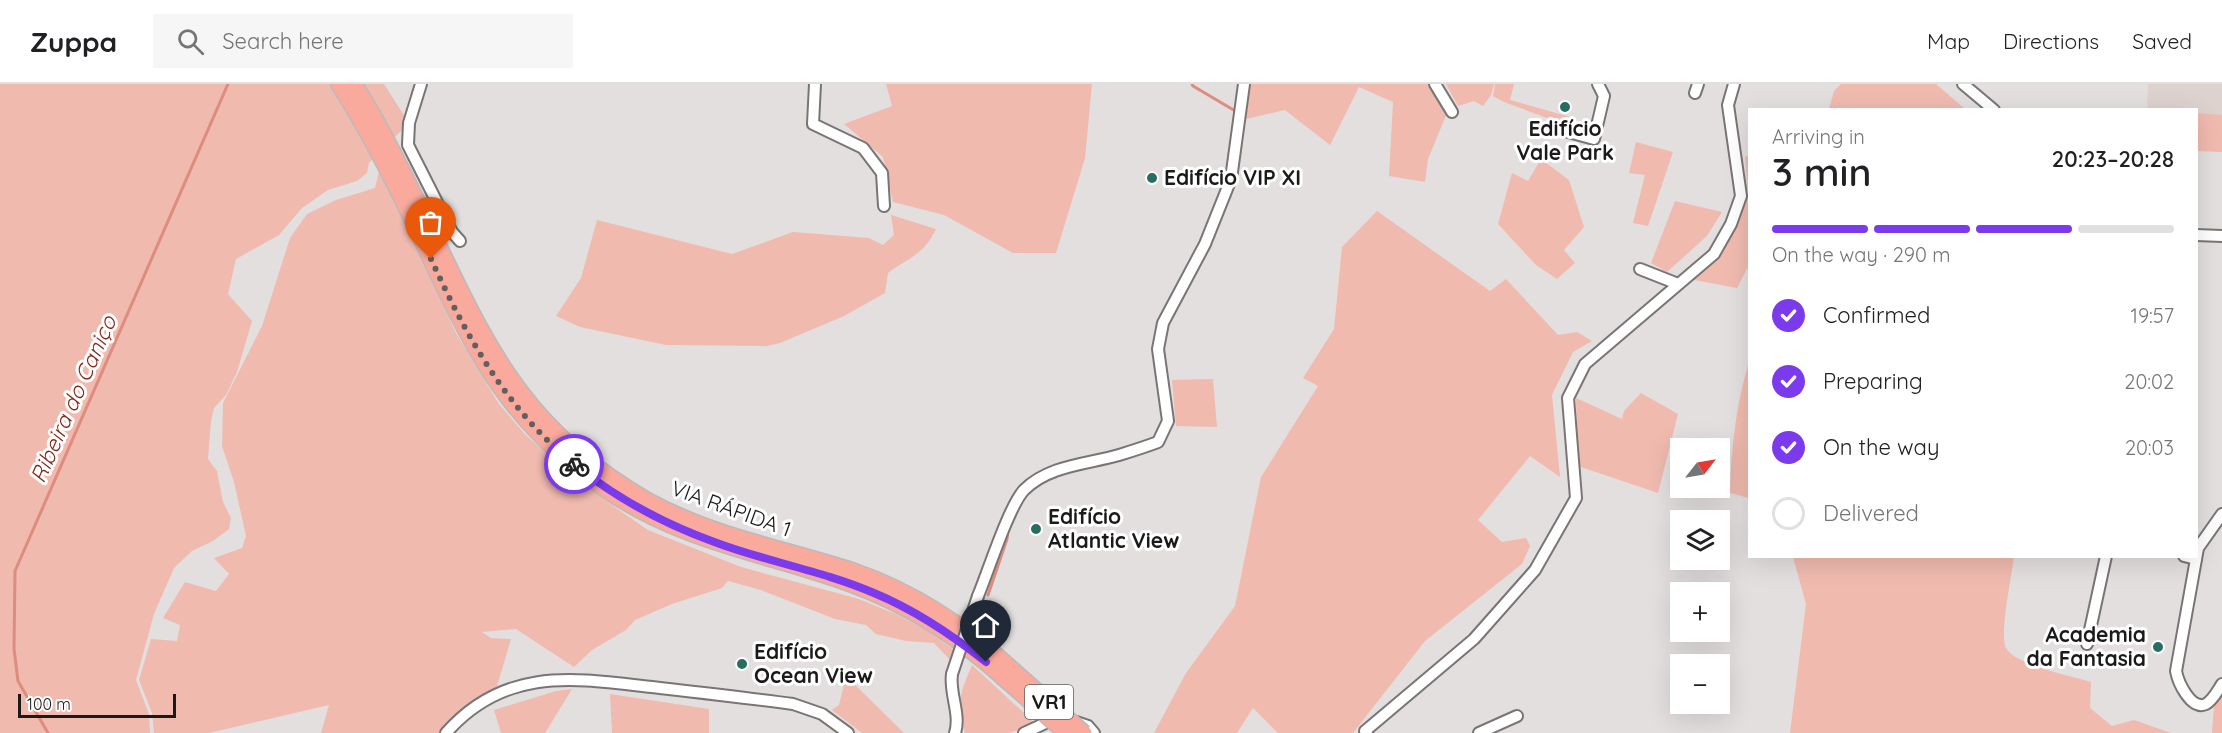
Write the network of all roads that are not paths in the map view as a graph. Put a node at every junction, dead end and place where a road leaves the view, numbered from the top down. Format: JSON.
{"nodes":[{"id":1,"x":339,"y":84,"type":"edge"},
{"id":2,"x":354,"y":84,"type":"edge"},
{"id":3,"x":421,"y":84,"type":"edge"},
{"id":4,"x":815,"y":84,"type":"edge"},
{"id":5,"x":1244,"y":84,"type":"edge"},
{"id":6,"x":1435,"y":84,"type":"edge"},
{"id":7,"x":1598,"y":84,"type":"edge"},
{"id":8,"x":1734,"y":84,"type":"edge"},
{"id":9,"x":1963,"y":84,"type":"edge"},
{"id":10,"x":1992,"y":108,"type":"edge"},
{"id":11,"x":1452,"y":112,"type":"dead end"},
{"id":12,"x":1565,"y":131,"type":"dead end"},
{"id":13,"x":387,"y":155,"type":"junction"},
{"id":14,"x":884,"y":206,"type":"dead end"},
{"id":15,"x":2198,"y":235,"type":"edge"},
{"id":16,"x":2222,"y":236,"type":"edge"},
{"id":17,"x":459,"y":241,"type":"dead end"},
{"id":18,"x":1640,"y":269,"type":"dead end"},
{"id":19,"x":1678,"y":284,"type":"junction"},
{"id":20,"x":2222,"y":514,"type":"edge"},
{"id":21,"x":2198,"y":548,"type":"edge"},
{"id":22,"x":2106,"y":558,"type":"edge"},
{"id":23,"x":2192,"y":558,"type":"edge"},
{"id":24,"x":2196,"y":559,"type":"joint"},
{"id":25,"x":2087,"y":644,"type":"dead end"},
{"id":26,"x":1010,"y":676,"type":"junction"},
{"id":27,"x":2222,"y":684,"type":"edge"},
{"id":28,"x":1517,"y":716,"type":"dead end"},
{"id":29,"x":446,"y":733,"type":"edge"},
{"id":30,"x":848,"y":733,"type":"edge"},
{"id":31,"x":955,"y":733,"type":"edge"},
{"id":32,"x":1024,"y":733,"type":"edge"},
{"id":33,"x":1066,"y":733,"type":"edge"},
{"id":34,"x":1084,"y":733,"type":"edge"},
{"id":35,"x":1094,"y":733,"type":"edge"},
{"id":36,"x":1366,"y":733,"type":"edge"},
{"id":37,"x":1479,"y":733,"type":"edge"}],
"edges":[{"from":1,"to":13,"type":"highway","name":"VIA RÁPIDA 1","number":"VR1"},
{"from":2,"to":13,"type":"highway","name":"VIA RÁPIDA 1","number":"VR1"},
{"from":3,"to":17,"type":"street"},
{"from":4,"to":14,"type":"street"},
{"from":5,"to":31,"type":"street","bridge":true},
{"from":6,"to":11,"type":"street"},
{"from":7,"to":12,"type":"street"},
{"from":8,"to":19,"type":"street"},
{"from":9,"to":10,"type":"street"},
{"from":13,"to":26,"type":"highway","name":"VIA RÁPIDA 1","number":"VR1"},
{"from":15,"to":16,"type":"street"},
{"from":18,"to":19,"type":"street"},
{"from":19,"to":36,"type":"street"},
{"from":20,"to":21,"type":"street"},
{"from":22,"to":25,"type":"street"},
{"from":23,"to":24,"type":"street"},
{"from":24,"to":27,"type":"street"},
{"from":26,"to":33,"type":"highway","name":"VIA RÁPIDA 1","number":"VR1","bridge":true},
{"from":26,"to":34,"type":"highway","name":"VIA RÁPIDA 1","number":"VR1","bridge":true},
{"from":28,"to":37,"type":"street"},
{"from":29,"to":30,"type":"street"},
{"from":32,"to":35,"type":"street"}]}
